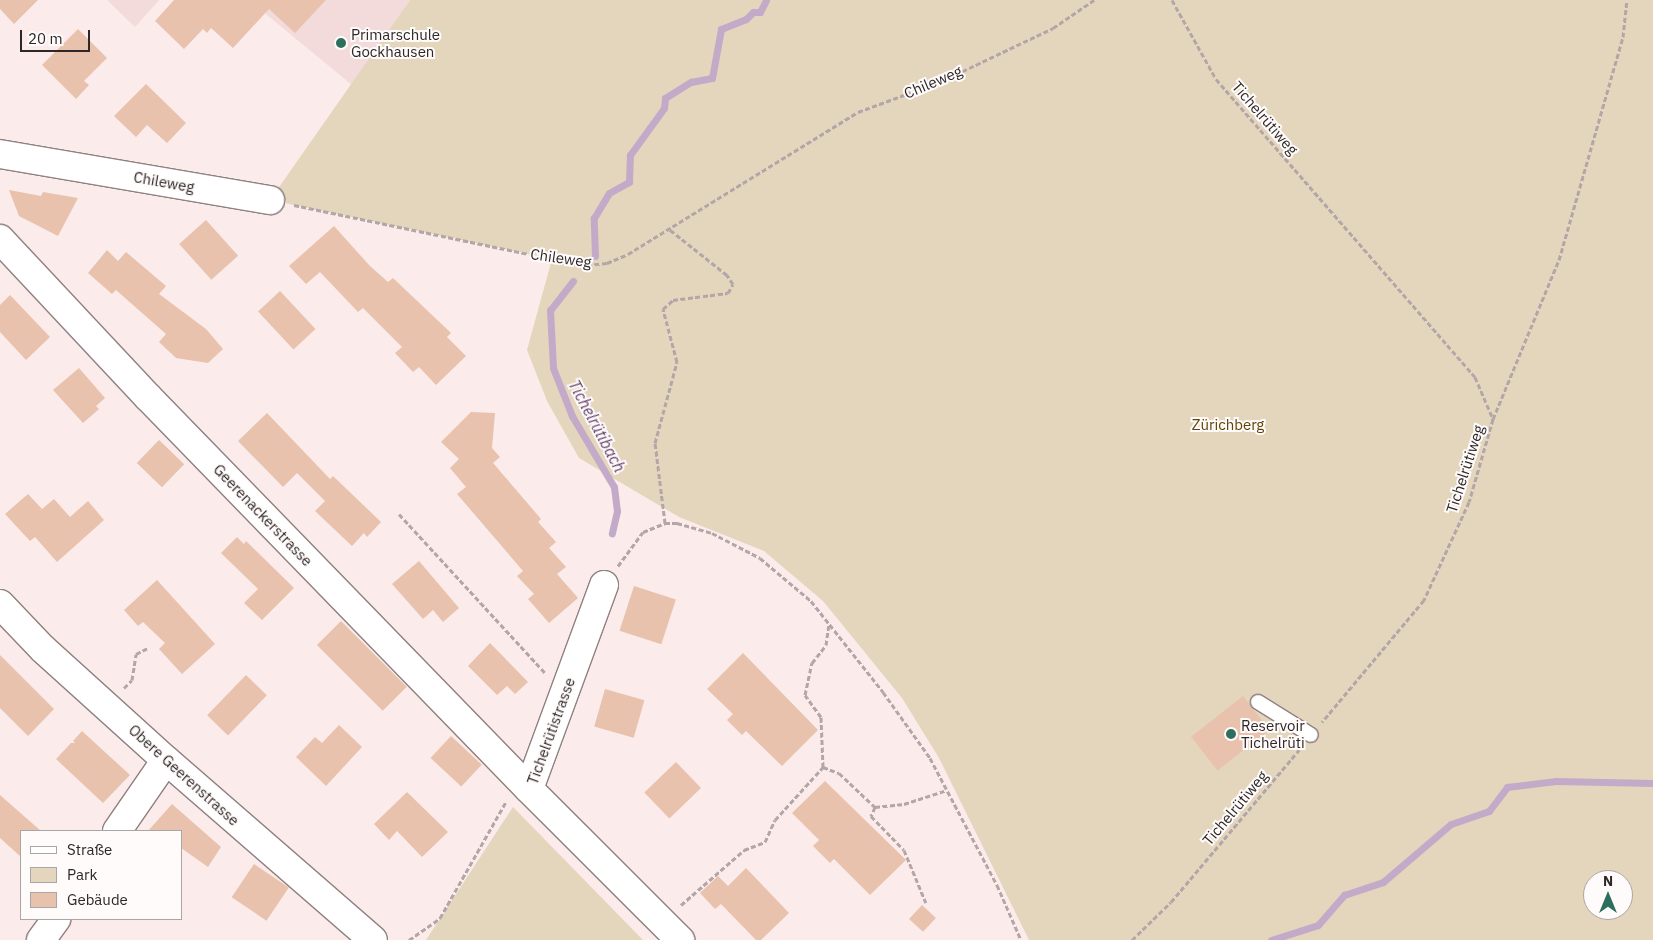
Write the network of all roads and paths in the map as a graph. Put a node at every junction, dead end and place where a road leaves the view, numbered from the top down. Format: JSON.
{"nodes":[{"id":1,"x":1094,"y":0,"type":"edge"},
{"id":2,"x":1172,"y":0,"type":"edge"},
{"id":3,"x":1627,"y":0,"type":"edge"},
{"id":4,"x":0,"y":154,"type":"edge"},
{"id":5,"x":270,"y":200,"type":"joint"},
{"id":6,"x":669,"y":229,"type":"junction"},
{"id":7,"x":0,"y":239,"type":"edge"},
{"id":8,"x":1493,"y":419,"type":"junction"},
{"id":9,"x":399,"y":514,"type":"dead end"},
{"id":10,"x":666,"y":522,"type":"junction"},
{"id":11,"x":604,"y":585,"type":"joint"},
{"id":12,"x":0,"y":604,"type":"edge"},
{"id":13,"x":829,"y":624,"type":"junction"},
{"id":14,"x":148,"y":648,"type":"dead end"},
{"id":15,"x":564,"y":693,"type":"junction"},
{"id":16,"x":1258,"y":702,"type":"dead end"},
{"id":17,"x":106,"y":706,"type":"junction"},
{"id":18,"x":1311,"y":735,"type":"junction"},
{"id":19,"x":166,"y":760,"type":"junction"},
{"id":20,"x":823,"y":767,"type":"junction"},
{"id":21,"x":524,"y":784,"type":"junction"},
{"id":22,"x":947,"y":790,"type":"junction"},
{"id":23,"x":875,"y":807,"type":"junction"},
{"id":24,"x":117,"y":830,"type":"edge"},
{"id":25,"x":926,"y":903,"type":"dead end"},
{"id":26,"x":55,"y":920,"type":"edge"},
{"id":27,"x":671,"y":931,"type":"edge"},
{"id":28,"x":41,"y":940,"type":"edge"},
{"id":29,"x":373,"y":940,"type":"edge"},
{"id":30,"x":409,"y":940,"type":"edge"},
{"id":31,"x":1022,"y":940,"type":"edge"},
{"id":32,"x":1132,"y":940,"type":"edge"}],
"edges":[{"from":1,"to":6,"type":"path","name":"Chileweg"},
{"from":2,"to":8,"type":"path","name":"Tichelrütiweg"},
{"from":3,"to":8,"type":"path"},
{"from":4,"to":5,"type":"street","name":"Chileweg"},
{"from":5,"to":6,"type":"path","name":"Chileweg"},
{"from":6,"to":10,"type":"path"},
{"from":7,"to":21,"type":"street","name":"Geerenackerstrasse"},
{"from":8,"to":18,"type":"path","name":"Tichelrütiweg"},
{"from":9,"to":15,"type":"path"},
{"from":10,"to":11,"type":"path"},
{"from":10,"to":13,"type":"path"},
{"from":11,"to":15,"type":"street","name":"Tichelrütistrasse"},
{"from":12,"to":17,"type":"street","name":"Obere Geerenstrasse"},
{"from":13,"to":20,"type":"path"},
{"from":13,"to":22,"type":"path"},
{"from":14,"to":17,"type":"path"},
{"from":15,"to":21,"type":"street","name":"Tichelrütistrasse"},
{"from":16,"to":18,"type":"lane"},
{"from":17,"to":19,"type":"street","name":"Obere Geerenstrasse"},
{"from":18,"to":32,"type":"path","name":"Tichelrütiweg"},
{"from":19,"to":24,"type":"street"},
{"from":19,"to":29,"type":"street","name":"Obere Geerenstrasse"},
{"from":20,"to":23,"type":"path"},
{"from":20,"to":27,"type":"path"},
{"from":21,"to":27,"type":"street","name":"Tichelrütistrasse"},
{"from":21,"to":30,"type":"path"},
{"from":22,"to":23,"type":"path"},
{"from":22,"to":31,"type":"path"},
{"from":23,"to":25,"type":"path"},
{"from":26,"to":28,"type":"street"}]}
